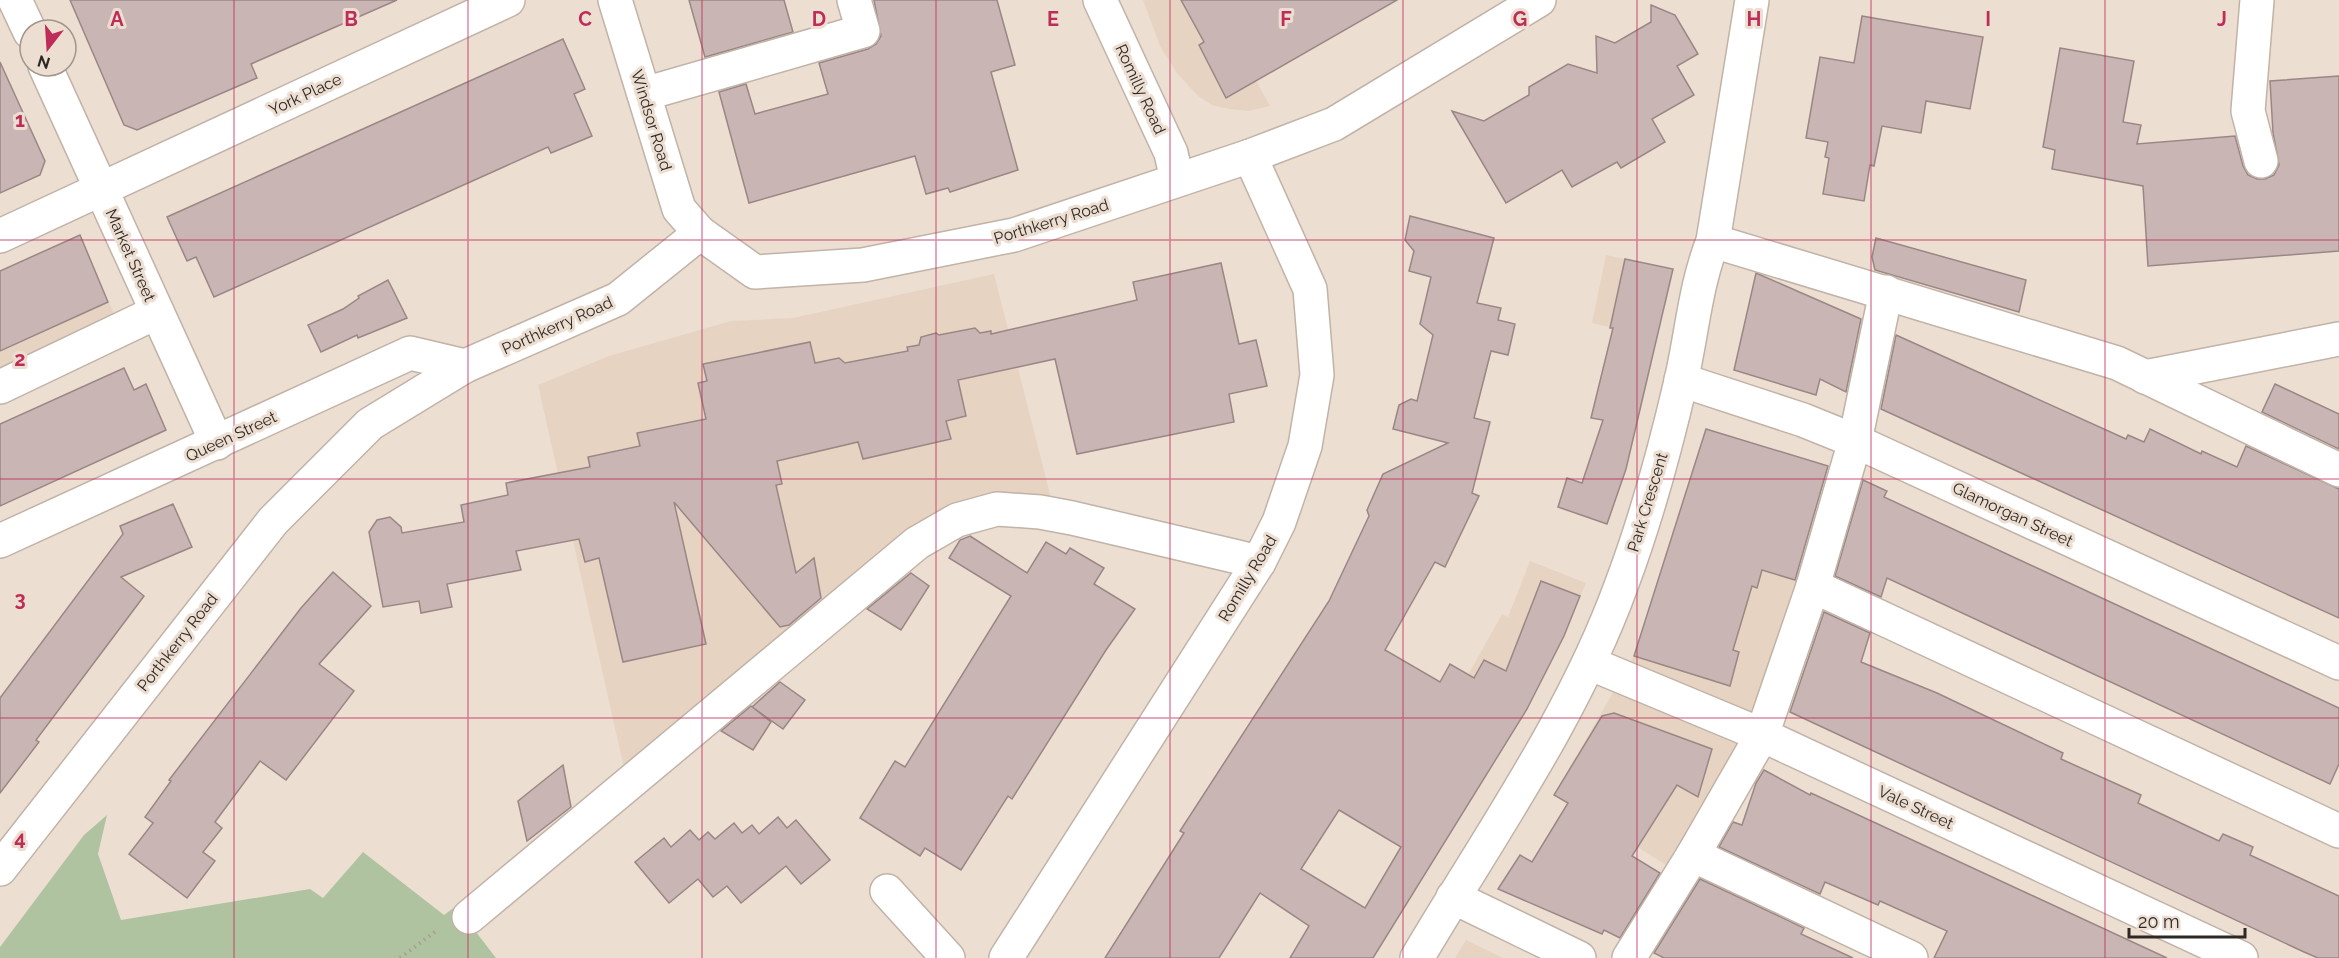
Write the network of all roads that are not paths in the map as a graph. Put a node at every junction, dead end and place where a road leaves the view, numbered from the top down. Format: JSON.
{"nodes":[{"id":1,"x":15,"y":0,"type":"edge"},
{"id":2,"x":508,"y":0,"type":"edge"},
{"id":3,"x":615,"y":0,"type":"edge"},
{"id":4,"x":854,"y":0,"type":"edge"},
{"id":5,"x":1100,"y":0,"type":"edge"},
{"id":6,"x":1539,"y":0,"type":"edge"},
{"id":7,"x":1752,"y":0,"type":"edge"},
{"id":8,"x":2257,"y":0,"type":"edge"},
{"id":9,"x":23,"y":18,"type":"edge"},
{"id":10,"x":51,"y":78,"type":"edge"},
{"id":11,"x":644,"y":94,"type":"junction"},
{"id":12,"x":1250,"y":156,"type":"junction"},
{"id":13,"x":2262,"y":161,"type":"dead end"},
{"id":14,"x":1177,"y":180,"type":"junction"},
{"id":15,"x":102,"y":190,"type":"junction"},
{"id":16,"x":700,"y":233,"type":"junction"},
{"id":17,"x":0,"y":236,"type":"edge"},
{"id":18,"x":1713,"y":241,"type":"junction"},
{"id":19,"x":1886,"y":292,"type":"junction"},
{"id":20,"x":157,"y":312,"type":"junction"},
{"id":21,"x":2339,"y":339,"type":"edge"},
{"id":22,"x":465,"y":366,"type":"junction"},
{"id":23,"x":2145,"y":376,"type":"junction"},
{"id":24,"x":1681,"y":380,"type":"junction"},
{"id":25,"x":0,"y":387,"type":"edge"},
{"id":26,"x":1855,"y":441,"type":"junction"},
{"id":27,"x":217,"y":443,"type":"junction"},
{"id":28,"x":2339,"y":470,"type":"edge"},
{"id":29,"x":0,"y":541,"type":"edge"},
{"id":30,"x":1259,"y":562,"type":"junction"},
{"id":31,"x":1813,"y":586,"type":"junction"},
{"id":32,"x":1589,"y":663,"type":"junction"},
{"id":33,"x":2339,"y":663,"type":"edge"},
{"id":34,"x":1761,"y":735,"type":"junction"},
{"id":35,"x":2339,"y":831,"type":"edge"},
{"id":36,"x":1693,"y":855,"type":"junction"},
{"id":37,"x":4,"y":859,"type":"edge"},
{"id":38,"x":887,"y":891,"type":"dead end"},
{"id":39,"x":1453,"y":897,"type":"junction"},
{"id":40,"x":469,"y":917,"type":"road end"},
{"id":41,"x":948,"y":958,"type":"edge"},
{"id":42,"x":1006,"y":958,"type":"edge"},
{"id":43,"x":1417,"y":958,"type":"edge"},
{"id":44,"x":1579,"y":958,"type":"edge"},
{"id":45,"x":1629,"y":958,"type":"edge"},
{"id":46,"x":1911,"y":958,"type":"edge"},
{"id":47,"x":2241,"y":958,"type":"edge"}],
"edges":[{"from":1,"to":9,"type":"street"},
{"from":2,"to":15,"type":"street","name":"York Place"},
{"from":3,"to":11,"type":"street","name":"Windsor Road"},
{"from":4,"to":11,"type":"street"},
{"from":5,"to":14,"type":"street","name":"Romilly Road"},
{"from":6,"to":12,"type":"street","name":"Porthkerry Road"},
{"from":7,"to":18,"type":"street","name":"Park Crescent"},
{"from":8,"to":13,"type":"street"},
{"from":10,"to":15,"type":"street","name":"Market Street"},
{"from":11,"to":16,"type":"street","name":"Windsor Road"},
{"from":12,"to":14,"type":"street","name":"Porthkerry Road"},
{"from":12,"to":30,"type":"street","name":"Romilly Road"},
{"from":14,"to":16,"type":"street","name":"Porthkerry Road"},
{"from":15,"to":17,"type":"street","name":"York Place"},
{"from":15,"to":20,"type":"street","name":"Market Street"},
{"from":16,"to":22,"type":"street","name":"Porthkerry Road"},
{"from":18,"to":19,"type":"street"},
{"from":18,"to":24,"type":"street","name":"Park Crescent"},
{"from":19,"to":23,"type":"street"},
{"from":19,"to":26,"type":"street"},
{"from":20,"to":25,"type":"street"},
{"from":20,"to":27,"type":"street","name":"Market Street"},
{"from":21,"to":23,"type":"street"},
{"from":22,"to":27,"type":"street","name":"Queen Street"},
{"from":22,"to":37,"type":"street","name":"Porthkerry Road"},
{"from":23,"to":28,"type":"street"},
{"from":24,"to":26,"type":"street","name":"Glamorgan Street"},
{"from":24,"to":32,"type":"street","name":"Park Crescent"},
{"from":26,"to":31,"type":"street"},
{"from":26,"to":33,"type":"street","name":"Glamorgan Street"},
{"from":27,"to":29,"type":"street","name":"Queen Street"},
{"from":30,"to":40,"type":"street"},
{"from":30,"to":42,"type":"street","name":"Romilly Road"},
{"from":31,"to":34,"type":"street"},
{"from":31,"to":35,"type":"street"},
{"from":32,"to":34,"type":"street","name":"Vale Street"},
{"from":32,"to":39,"type":"street","name":"Park Crescent"},
{"from":34,"to":36,"type":"street"},
{"from":34,"to":47,"type":"street","name":"Vale Street"},
{"from":36,"to":45,"type":"street"},
{"from":36,"to":46,"type":"street"},
{"from":38,"to":41,"type":"street"},
{"from":39,"to":43,"type":"street","name":"Park Crescent"},
{"from":39,"to":44,"type":"street"}]}
